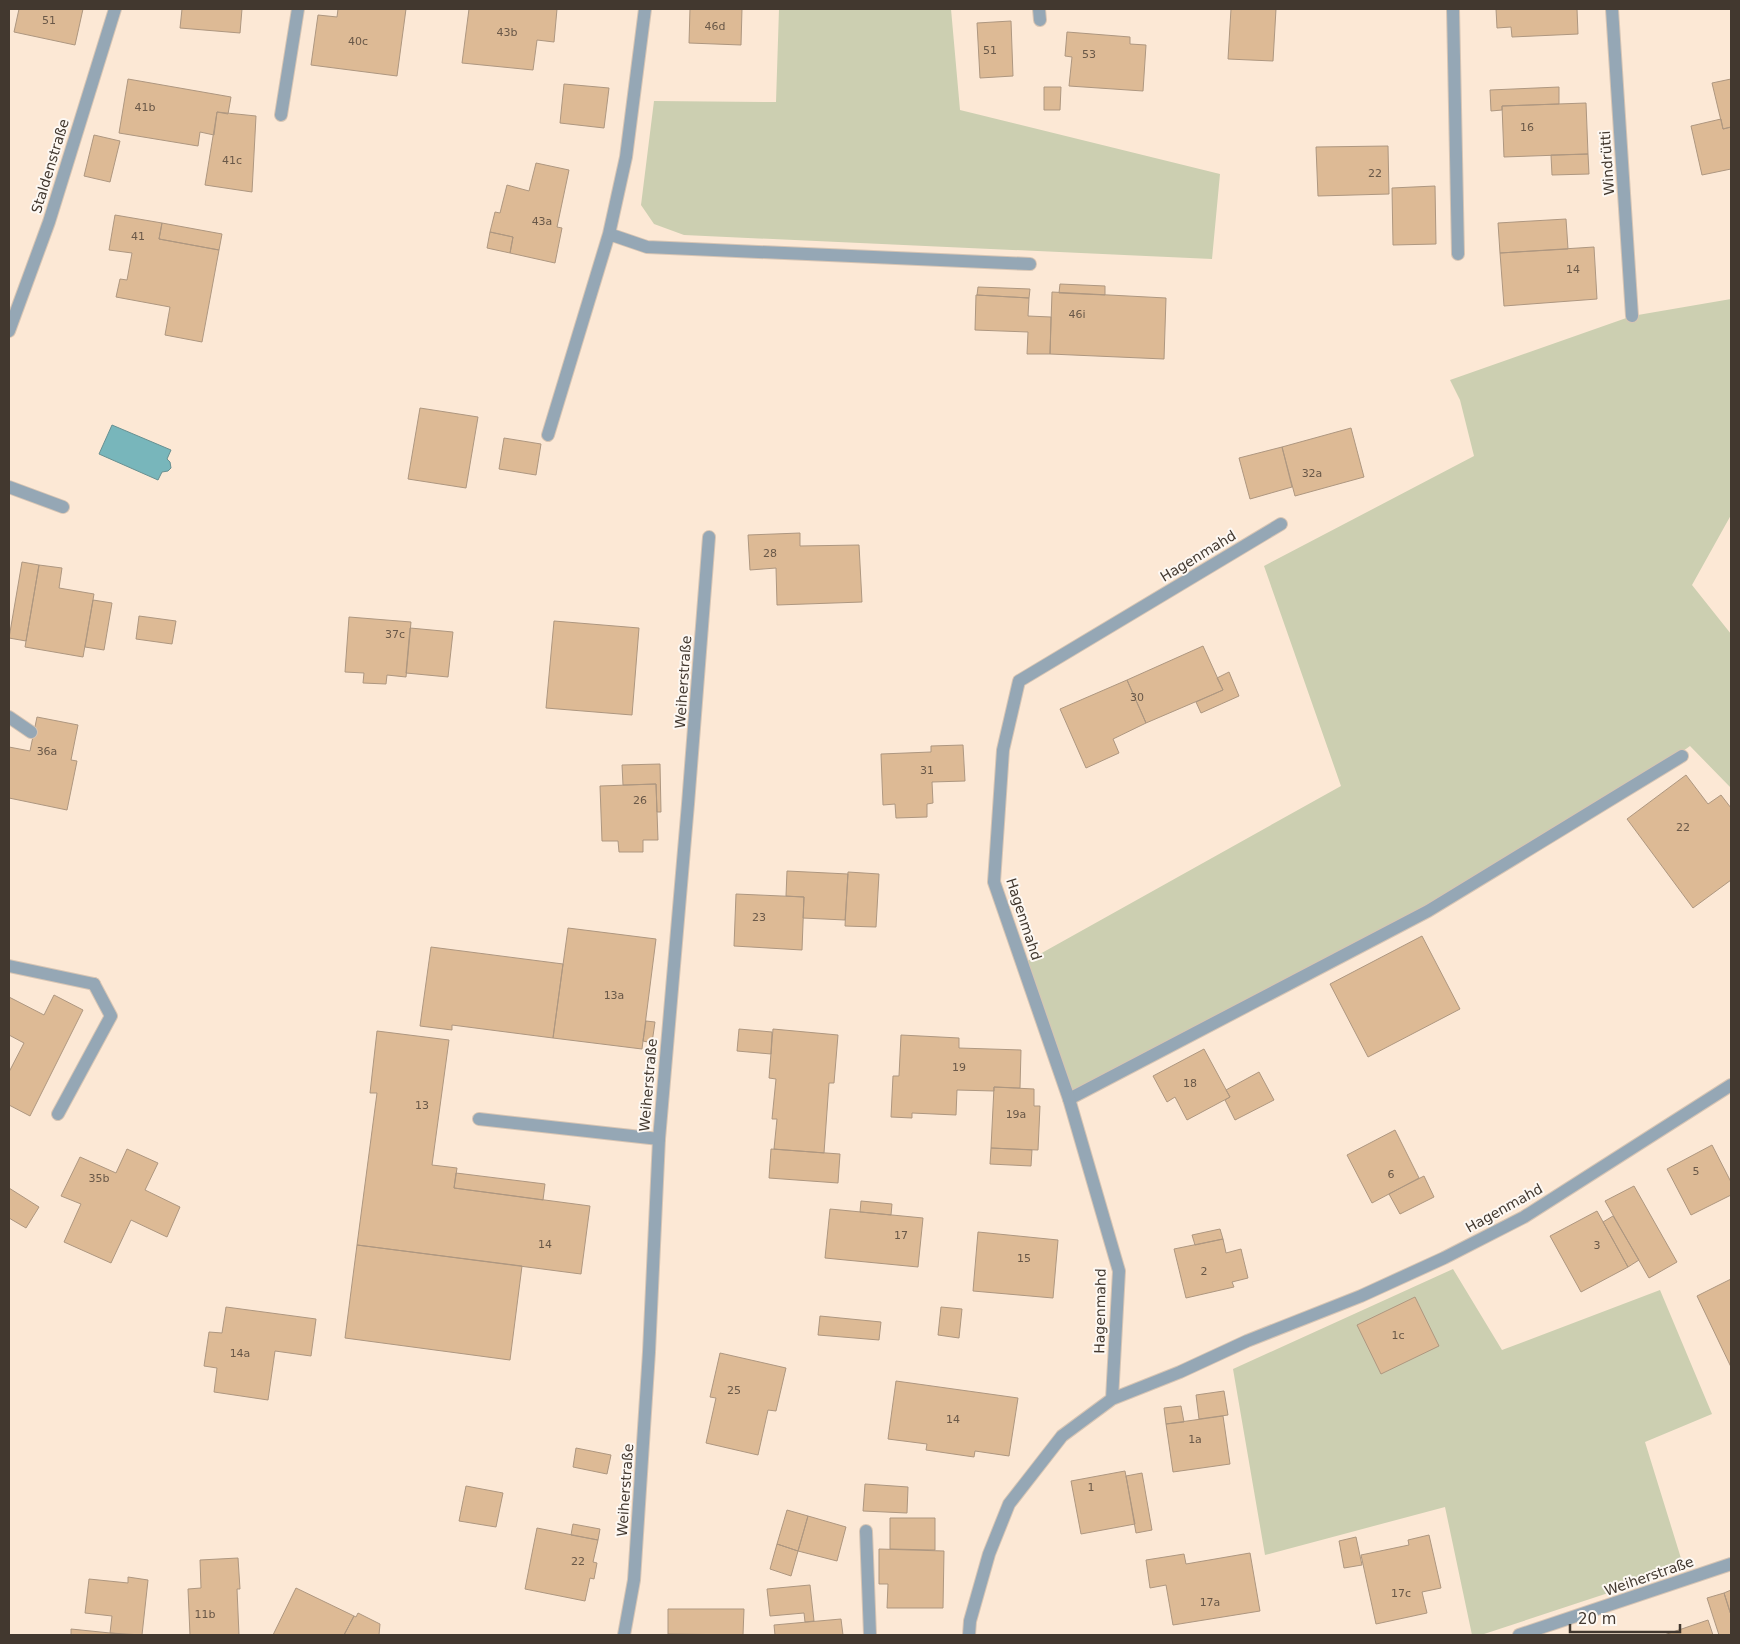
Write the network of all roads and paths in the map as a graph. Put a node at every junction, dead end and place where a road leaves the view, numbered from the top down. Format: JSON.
{"nodes":[{"id":1,"x":115,"y":9,"type":"edge"},
{"id":2,"x":298,"y":9,"type":"edge"},
{"id":3,"x":645,"y":9,"type":"edge"},
{"id":4,"x":1454,"y":9,"type":"edge"},
{"id":5,"x":1612,"y":9,"type":"edge"},
{"id":6,"x":280,"y":115,"type":"dead end"},
{"id":7,"x":609,"y":234,"type":"junction"},
{"id":8,"x":1458,"y":254,"type":"dead end"},
{"id":9,"x":1030,"y":264,"type":"dead end"},
{"id":10,"x":1632,"y":316,"type":"dead end"},
{"id":11,"x":9,"y":331,"type":"edge"},
{"id":12,"x":548,"y":434,"type":"dead end"},
{"id":13,"x":9,"y":487,"type":"edge"},
{"id":14,"x":63,"y":507,"type":"dead end"},
{"id":15,"x":1281,"y":524,"type":"dead end"},
{"id":16,"x":709,"y":537,"type":"dead end"},
{"id":17,"x":9,"y":717,"type":"edge"},
{"id":18,"x":31,"y":732,"type":"dead end"},
{"id":19,"x":1682,"y":756,"type":"dead end"},
{"id":20,"x":9,"y":966,"type":"edge"},
{"id":21,"x":1731,"y":1085,"type":"edge"},
{"id":22,"x":1069,"y":1099,"type":"junction"},
{"id":23,"x":58,"y":1114,"type":"dead end"},
{"id":24,"x":479,"y":1119,"type":"dead end"},
{"id":25,"x":658,"y":1139,"type":"junction"},
{"id":26,"x":1112,"y":1399,"type":"junction"},
{"id":27,"x":866,"y":1531,"type":"dead end"},
{"id":28,"x":1731,"y":1564,"type":"edge"},
{"id":29,"x":624,"y":1635,"type":"edge"},
{"id":30,"x":870,"y":1635,"type":"edge"},
{"id":31,"x":969,"y":1635,"type":"edge"},
{"id":32,"x":1520,"y":1635,"type":"edge"}],
"edges":[{"from":1,"to":11,"type":"street","name":"Staldenstraße"},
{"from":2,"to":6,"type":"street"},
{"from":3,"to":7,"type":"street"},
{"from":4,"to":8,"type":"street"},
{"from":5,"to":10,"type":"street","name":"Windrütti"},
{"from":7,"to":9,"type":"street"},
{"from":7,"to":12,"type":"street"},
{"from":13,"to":14,"type":"street"},
{"from":15,"to":22,"type":"street","name":"Hagenmahd"},
{"from":16,"to":25,"type":"street","name":"Weiherstraße"},
{"from":17,"to":18,"type":"street"},
{"from":19,"to":22,"type":"street"},
{"from":20,"to":23,"type":"street"},
{"from":21,"to":26,"type":"street","name":"Hagenmahd"},
{"from":22,"to":26,"type":"street","name":"Hagenmahd"},
{"from":24,"to":25,"type":"street"},
{"from":25,"to":29,"type":"street","name":"Weiherstraße"},
{"from":26,"to":31,"type":"street","name":"Hagenmahd"},
{"from":27,"to":30,"type":"street"},
{"from":28,"to":32,"type":"street","name":"Weiherstraße"}]}
